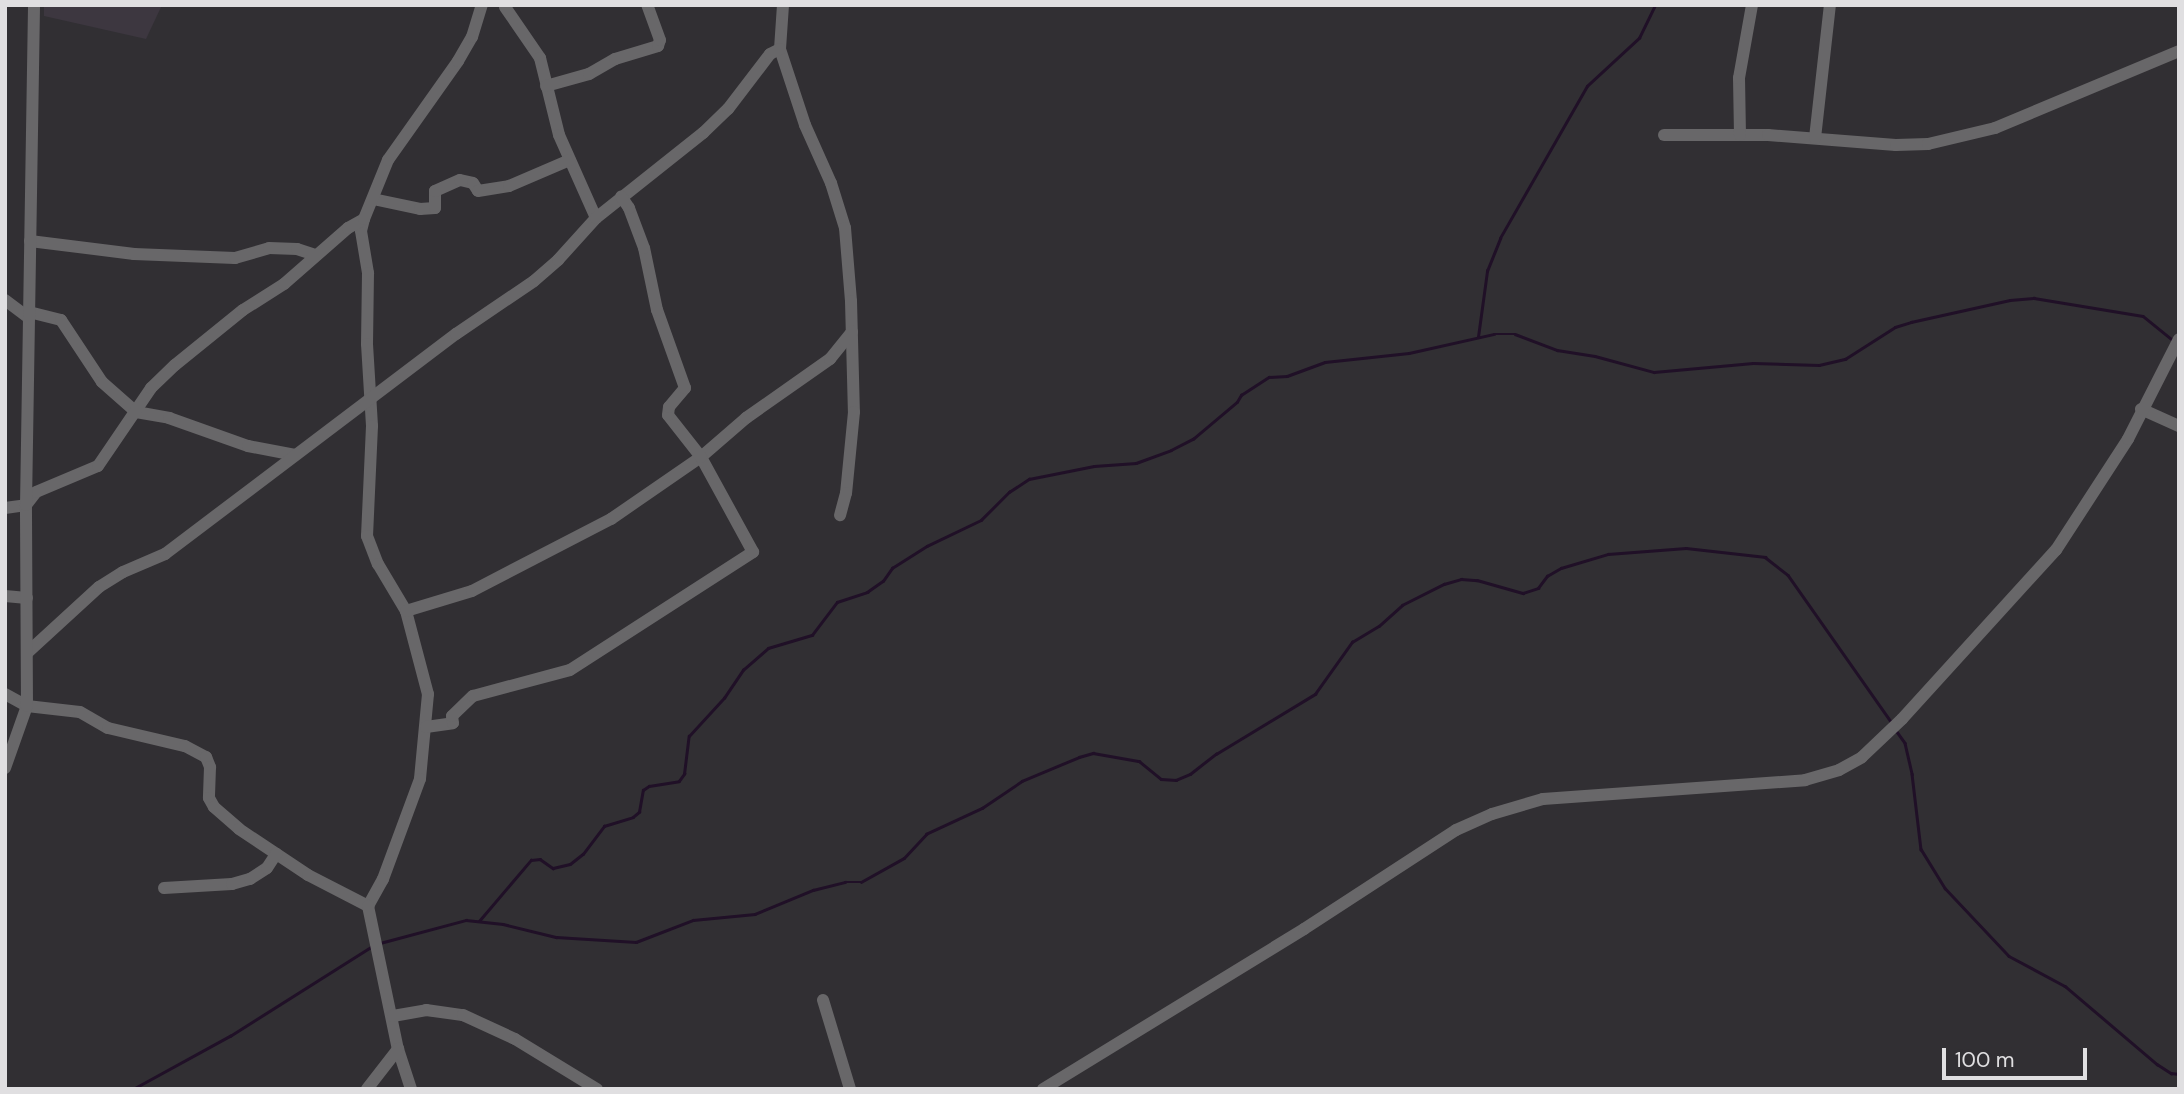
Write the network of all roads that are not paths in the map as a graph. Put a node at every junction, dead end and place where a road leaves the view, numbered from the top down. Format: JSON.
{"nodes":[{"id":1,"x":34,"y":5,"type":"edge"},
{"id":2,"x":647,"y":5,"type":"edge"},
{"id":3,"x":783,"y":5,"type":"edge"},
{"id":4,"x":1752,"y":5,"type":"edge"},
{"id":5,"x":1830,"y":5,"type":"edge"},
{"id":6,"x":507,"y":6,"type":"edge"},
{"id":7,"x":481,"y":9,"type":"edge"},
{"id":8,"x":780,"y":49,"type":"junction"},
{"id":9,"x":2179,"y":51,"type":"edge"},
{"id":10,"x":546,"y":86,"type":"junction"},
{"id":11,"x":1664,"y":135,"type":"dead end"},
{"id":12,"x":1741,"y":135,"type":"junction"},
{"id":13,"x":1815,"y":138,"type":"junction"},
{"id":14,"x":570,"y":160,"type":"junction"},
{"id":15,"x":621,"y":196,"type":"junction"},
{"id":16,"x":373,"y":198,"type":"junction"},
{"id":17,"x":596,"y":218,"type":"junction"},
{"id":18,"x":364,"y":219,"type":"junction"},
{"id":19,"x":30,"y":241,"type":"junction"},
{"id":20,"x":316,"y":255,"type":"junction"},
{"id":21,"x":6,"y":303,"type":"edge"},
{"id":22,"x":29,"y":315,"type":"junction"},
{"id":23,"x":852,"y":332,"type":"junction"},
{"id":24,"x":2177,"y":343,"type":"edge"},
{"id":25,"x":369,"y":399,"type":"junction"},
{"id":26,"x":2141,"y":409,"type":"junction"},
{"id":27,"x":136,"y":412,"type":"junction"},
{"id":28,"x":2179,"y":426,"type":"edge"},
{"id":29,"x":295,"y":455,"type":"junction"},
{"id":30,"x":701,"y":457,"type":"junction"},
{"id":31,"x":26,"y":505,"type":"junction"},
{"id":32,"x":6,"y":509,"type":"edge"},
{"id":33,"x":839,"y":515,"type":"dead end"},
{"id":34,"x":5,"y":596,"type":"edge"},
{"id":35,"x":27,"y":598,"type":"junction"},
{"id":36,"x":407,"y":611,"type":"junction"},
{"id":37,"x":27,"y":653,"type":"junction"},
{"id":38,"x":5,"y":694,"type":"edge"},
{"id":39,"x":27,"y":706,"type":"junction"},
{"id":40,"x":426,"y":727,"type":"junction"},
{"id":41,"x":5,"y":768,"type":"edge"},
{"id":42,"x":276,"y":854,"type":"junction"},
{"id":43,"x":164,"y":888,"type":"dead end"},
{"id":44,"x":368,"y":906,"type":"junction"},
{"id":45,"x":824,"y":1000,"type":"dead end"},
{"id":46,"x":393,"y":1016,"type":"junction"},
{"id":47,"x":398,"y":1049,"type":"junction"},
{"id":48,"x":367,"y":1089,"type":"edge"},
{"id":49,"x":411,"y":1089,"type":"edge"},
{"id":50,"x":597,"y":1089,"type":"edge"},
{"id":51,"x":850,"y":1089,"type":"edge"},
{"id":52,"x":1043,"y":1089,"type":"edge"}],
"edges":[{"from":1,"to":19,"type":"street"},
{"from":2,"to":10,"type":"street"},
{"from":3,"to":8,"type":"street"},
{"from":4,"to":12,"type":"street"},
{"from":5,"to":13,"type":"street"},
{"from":6,"to":7,"type":"street"},
{"from":6,"to":10,"type":"street"},
{"from":7,"to":16,"type":"street"},
{"from":8,"to":15,"type":"street"},
{"from":8,"to":23,"type":"street"},
{"from":9,"to":13,"type":"street"},
{"from":10,"to":14,"type":"street"},
{"from":11,"to":12,"type":"street"},
{"from":12,"to":13,"type":"street"},
{"from":14,"to":16,"type":"street"},
{"from":14,"to":17,"type":"street"},
{"from":15,"to":17,"type":"street"},
{"from":15,"to":30,"type":"street"},
{"from":16,"to":18,"type":"street"},
{"from":17,"to":25,"type":"street"},
{"from":18,"to":20,"type":"street"},
{"from":18,"to":25,"type":"street"},
{"from":19,"to":20,"type":"street"},
{"from":19,"to":22,"type":"street"},
{"from":20,"to":27,"type":"street"},
{"from":21,"to":22,"type":"street"},
{"from":22,"to":27,"type":"street"},
{"from":22,"to":31,"type":"street"},
{"from":23,"to":30,"type":"street"},
{"from":23,"to":33,"type":"street"},
{"from":24,"to":26,"type":"street"},
{"from":25,"to":29,"type":"street"},
{"from":25,"to":36,"type":"street"},
{"from":26,"to":28,"type":"street"},
{"from":26,"to":52,"type":"street"},
{"from":27,"to":29,"type":"street"},
{"from":27,"to":31,"type":"street"},
{"from":29,"to":37,"type":"street"},
{"from":30,"to":36,"type":"street"},
{"from":30,"to":40,"type":"street"},
{"from":31,"to":32,"type":"street"},
{"from":31,"to":35,"type":"street"},
{"from":34,"to":35,"type":"street"},
{"from":35,"to":37,"type":"street"},
{"from":36,"to":40,"type":"street"},
{"from":37,"to":39,"type":"street"},
{"from":38,"to":39,"type":"street"},
{"from":39,"to":41,"type":"street"},
{"from":39,"to":42,"type":"street"},
{"from":40,"to":44,"type":"street"},
{"from":42,"to":43,"type":"street"},
{"from":42,"to":44,"type":"street"},
{"from":44,"to":46,"type":"street"},
{"from":45,"to":51,"type":"street"},
{"from":46,"to":47,"type":"street"},
{"from":46,"to":50,"type":"street"},
{"from":47,"to":48,"type":"street"},
{"from":47,"to":49,"type":"street"}]}
